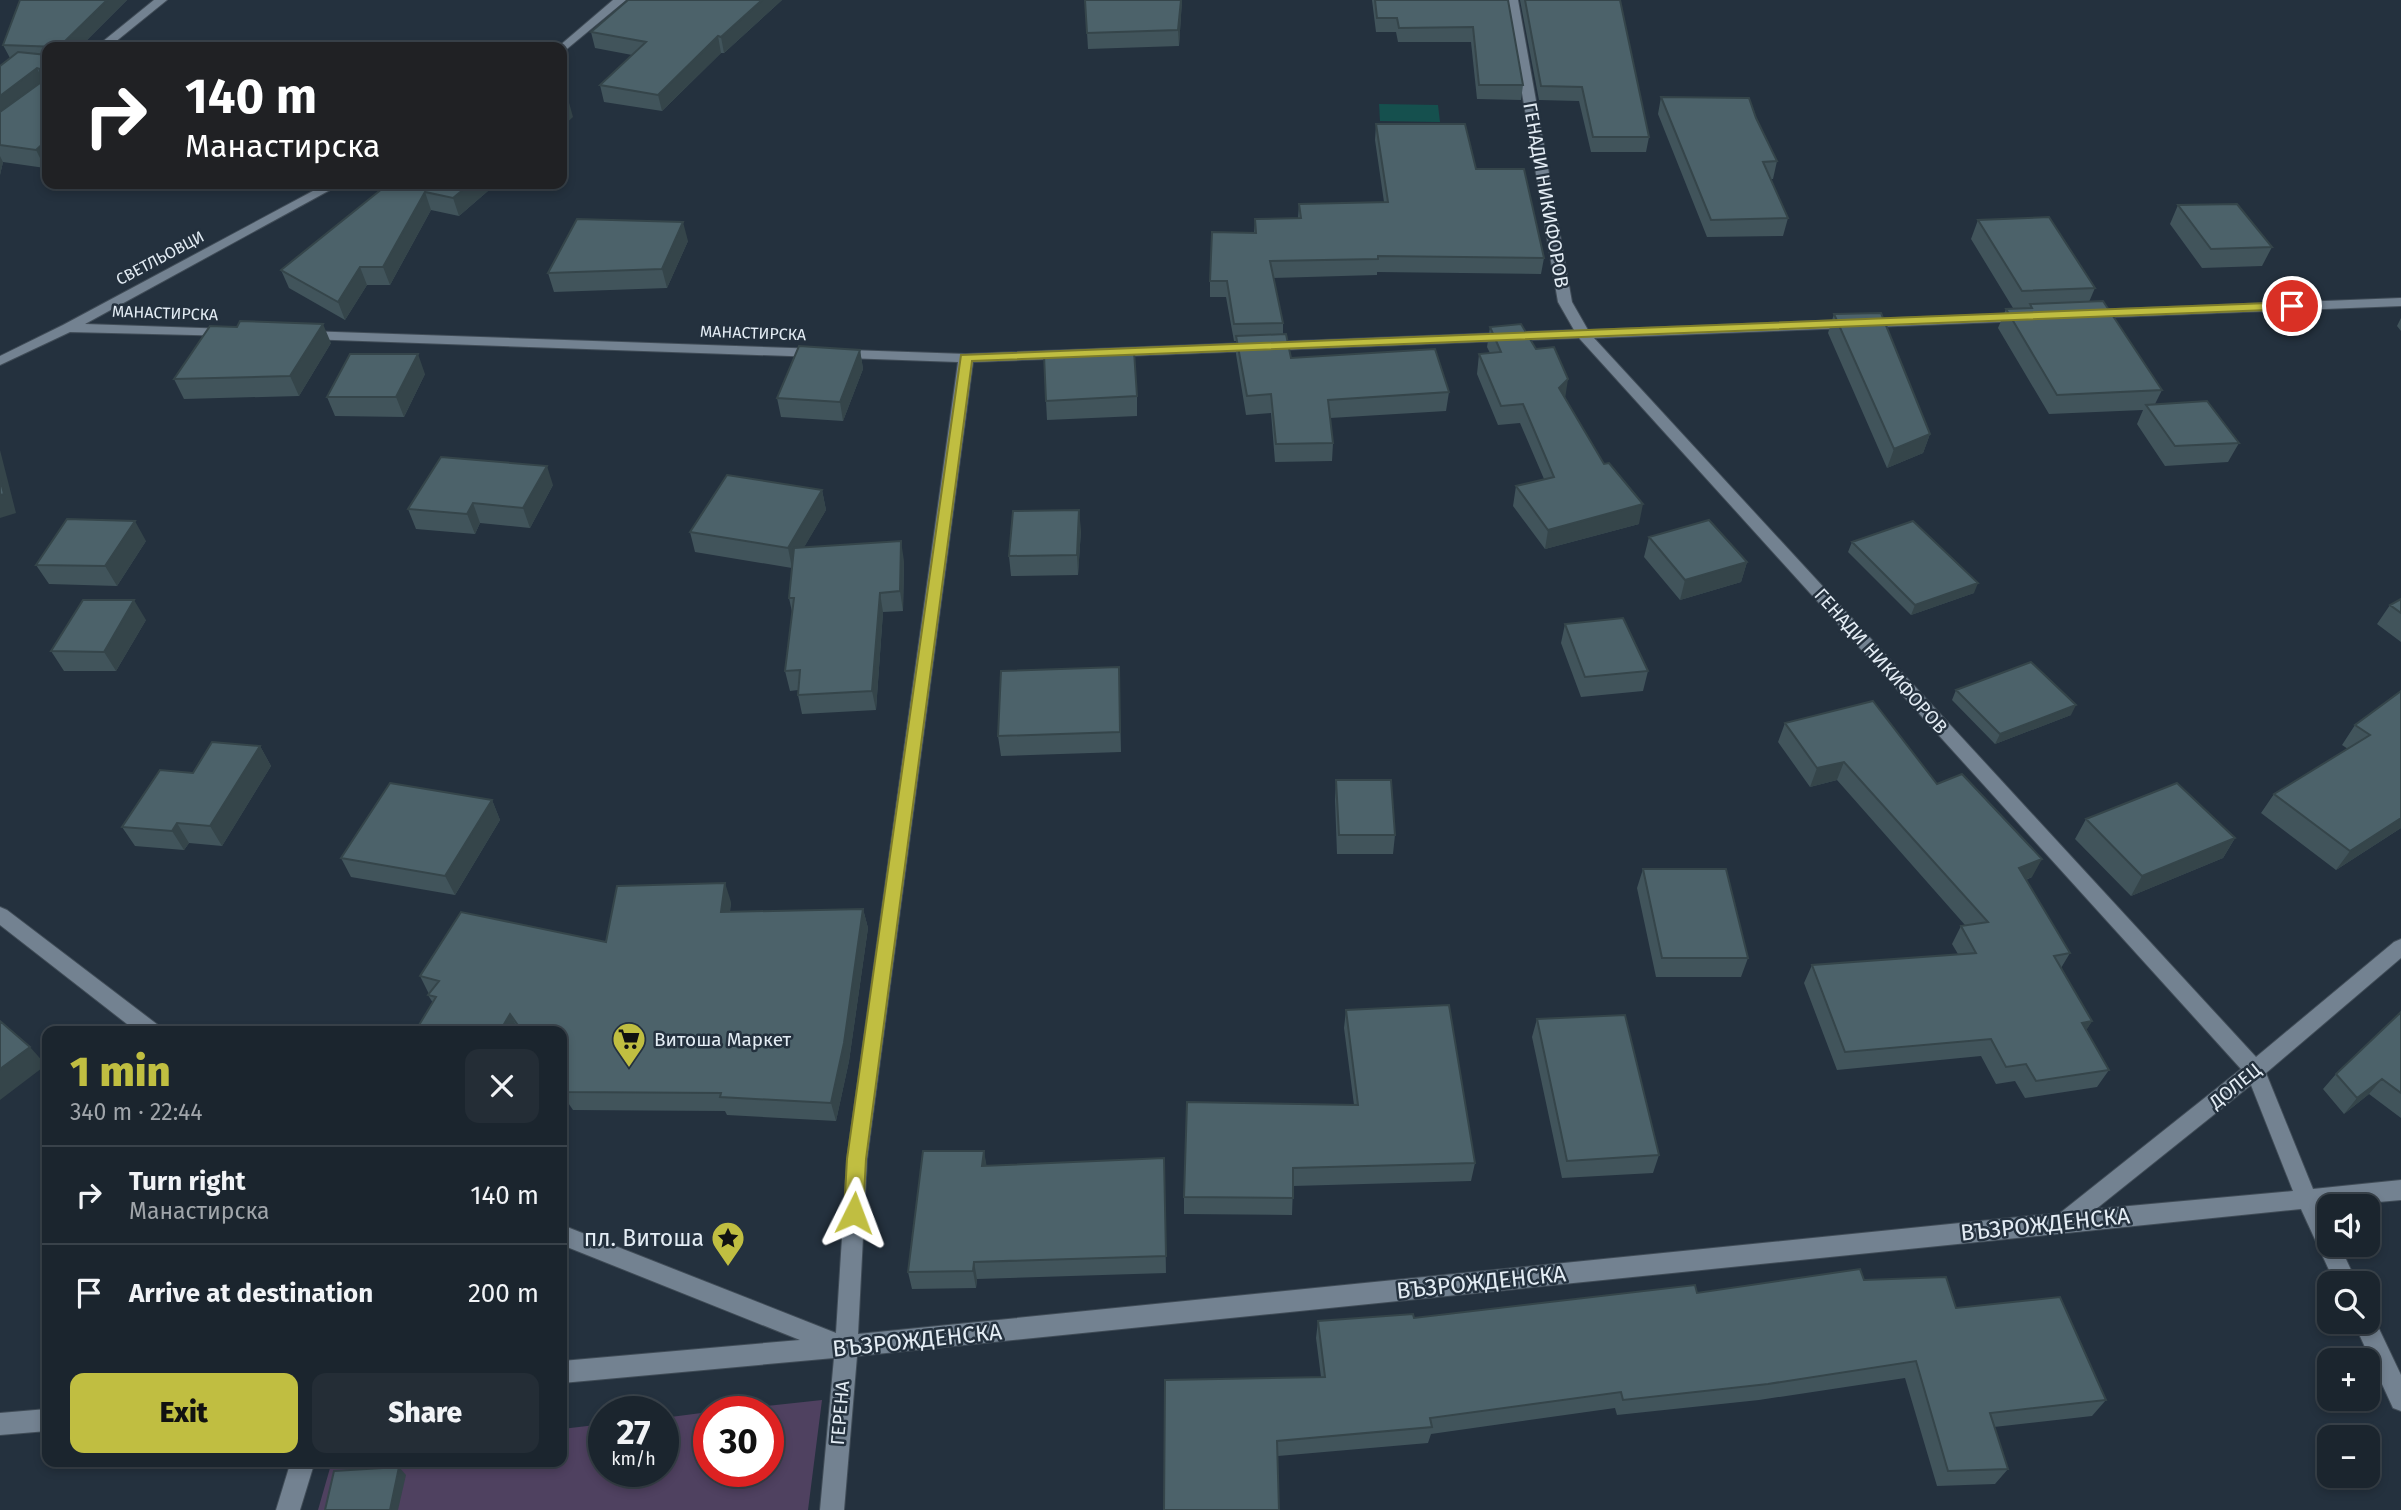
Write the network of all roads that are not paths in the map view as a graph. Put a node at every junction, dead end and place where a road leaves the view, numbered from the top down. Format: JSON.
{"nodes":[{"id":1,"x":161,"y":0,"type":"edge"},
{"id":2,"x":620,"y":0,"type":"edge"},
{"id":3,"x":1512,"y":0,"type":"edge"},
{"id":4,"x":108,"y":42,"type":"edge"},
{"id":5,"x":567,"y":46,"type":"edge"},
{"id":6,"x":326,"y":189,"type":"edge"},
{"id":7,"x":2401,"y":302,"type":"edge"},
{"id":8,"x":2068,"y":315,"type":"edge"},
{"id":9,"x":2040,"y":316,"type":"edge"},
{"id":10,"x":68,"y":328,"type":"junction"},
{"id":11,"x":248,"y":334,"type":"edge"},
{"id":12,"x":1583,"y":334,"type":"junction"},
{"id":13,"x":289,"y":335,"type":"edge"},
{"id":14,"x":966,"y":358,"type":"junction"},
{"id":15,"x":0,"y":360,"type":"edge"},
{"id":16,"x":0,"y":915,"type":"edge"},
{"id":17,"x":2401,"y":947,"type":"edge"},
{"id":18,"x":144,"y":1026,"type":"edge"},
{"id":19,"x":2255,"y":1070,"type":"junction"},
{"id":20,"x":2401,"y":1190,"type":"edge"},
{"id":21,"x":2306,"y":1199,"type":"junction"},
{"id":22,"x":2066,"y":1221,"type":"junction"},
{"id":23,"x":567,"y":1237,"type":"edge"},
{"id":24,"x":2340,"y":1271,"type":"edge"},
{"id":25,"x":2370,"y":1334,"type":"edge"},
{"id":26,"x":846,"y":1348,"type":"junction"},
{"id":27,"x":567,"y":1372,"type":"edge"},
{"id":28,"x":2401,"y":1400,"type":"edge"},
{"id":29,"x":42,"y":1420,"type":"edge"},
{"id":30,"x":0,"y":1424,"type":"edge"},
{"id":31,"x":301,"y":1467,"type":"edge"},
{"id":32,"x":288,"y":1510,"type":"edge"},
{"id":33,"x":832,"y":1510,"type":"edge"}],
"edges":[{"from":1,"to":4,"type":"street"},
{"from":2,"to":5,"type":"street"},
{"from":3,"to":12,"type":"street","name":"ГЕНАДИ НИКИФОРОВ"},
{"from":6,"to":10,"type":"street","name":"СВЕТЛЬОВЦИ"},
{"from":7,"to":8,"type":"street"},
{"from":9,"to":12,"type":"street","name":"МАНАСТИРСКА"},
{"from":10,"to":11,"type":"street","name":"МАНАСТИРСКА"},
{"from":10,"to":15,"type":"street","name":"СВЕТЛЬОВЦИ"},
{"from":12,"to":14,"type":"street","name":"МАНАСТИРСКА"},
{"from":12,"to":19,"type":"street","name":"ГЕНАДИ НИКИФОРОВ"},
{"from":13,"to":14,"type":"street","name":"МАНАСТИРСКА"},
{"from":14,"to":26,"type":"street","name":"ГЕРЕНА"},
{"from":16,"to":18,"type":"street"},
{"from":17,"to":19,"type":"street","name":"ДОЛЕЦ"},
{"from":19,"to":21,"type":"street","name":"ГЕНАДИ НИКИФОРОВ"},
{"from":19,"to":22,"type":"street","name":"ДОЛЕЦ"},
{"from":20,"to":21,"type":"street","name":"ВЪЗРОЖДЕНСКА"},
{"from":21,"to":22,"type":"street","name":"ВЪЗРОЖДЕНСКА"},
{"from":21,"to":24,"type":"street","name":"ГЕНАДИ НИКИФОРОВ"},
{"from":22,"to":26,"type":"street","name":"ВЪЗРОЖДЕНСКА"},
{"from":23,"to":26,"type":"street"},
{"from":25,"to":28,"type":"street"},
{"from":26,"to":27,"type":"street","name":"ВЪЗРОЖДЕНСКА"},
{"from":26,"to":33,"type":"street","name":"ГЕРЕНА"},
{"from":29,"to":30,"type":"street"},
{"from":31,"to":32,"type":"street"}]}
